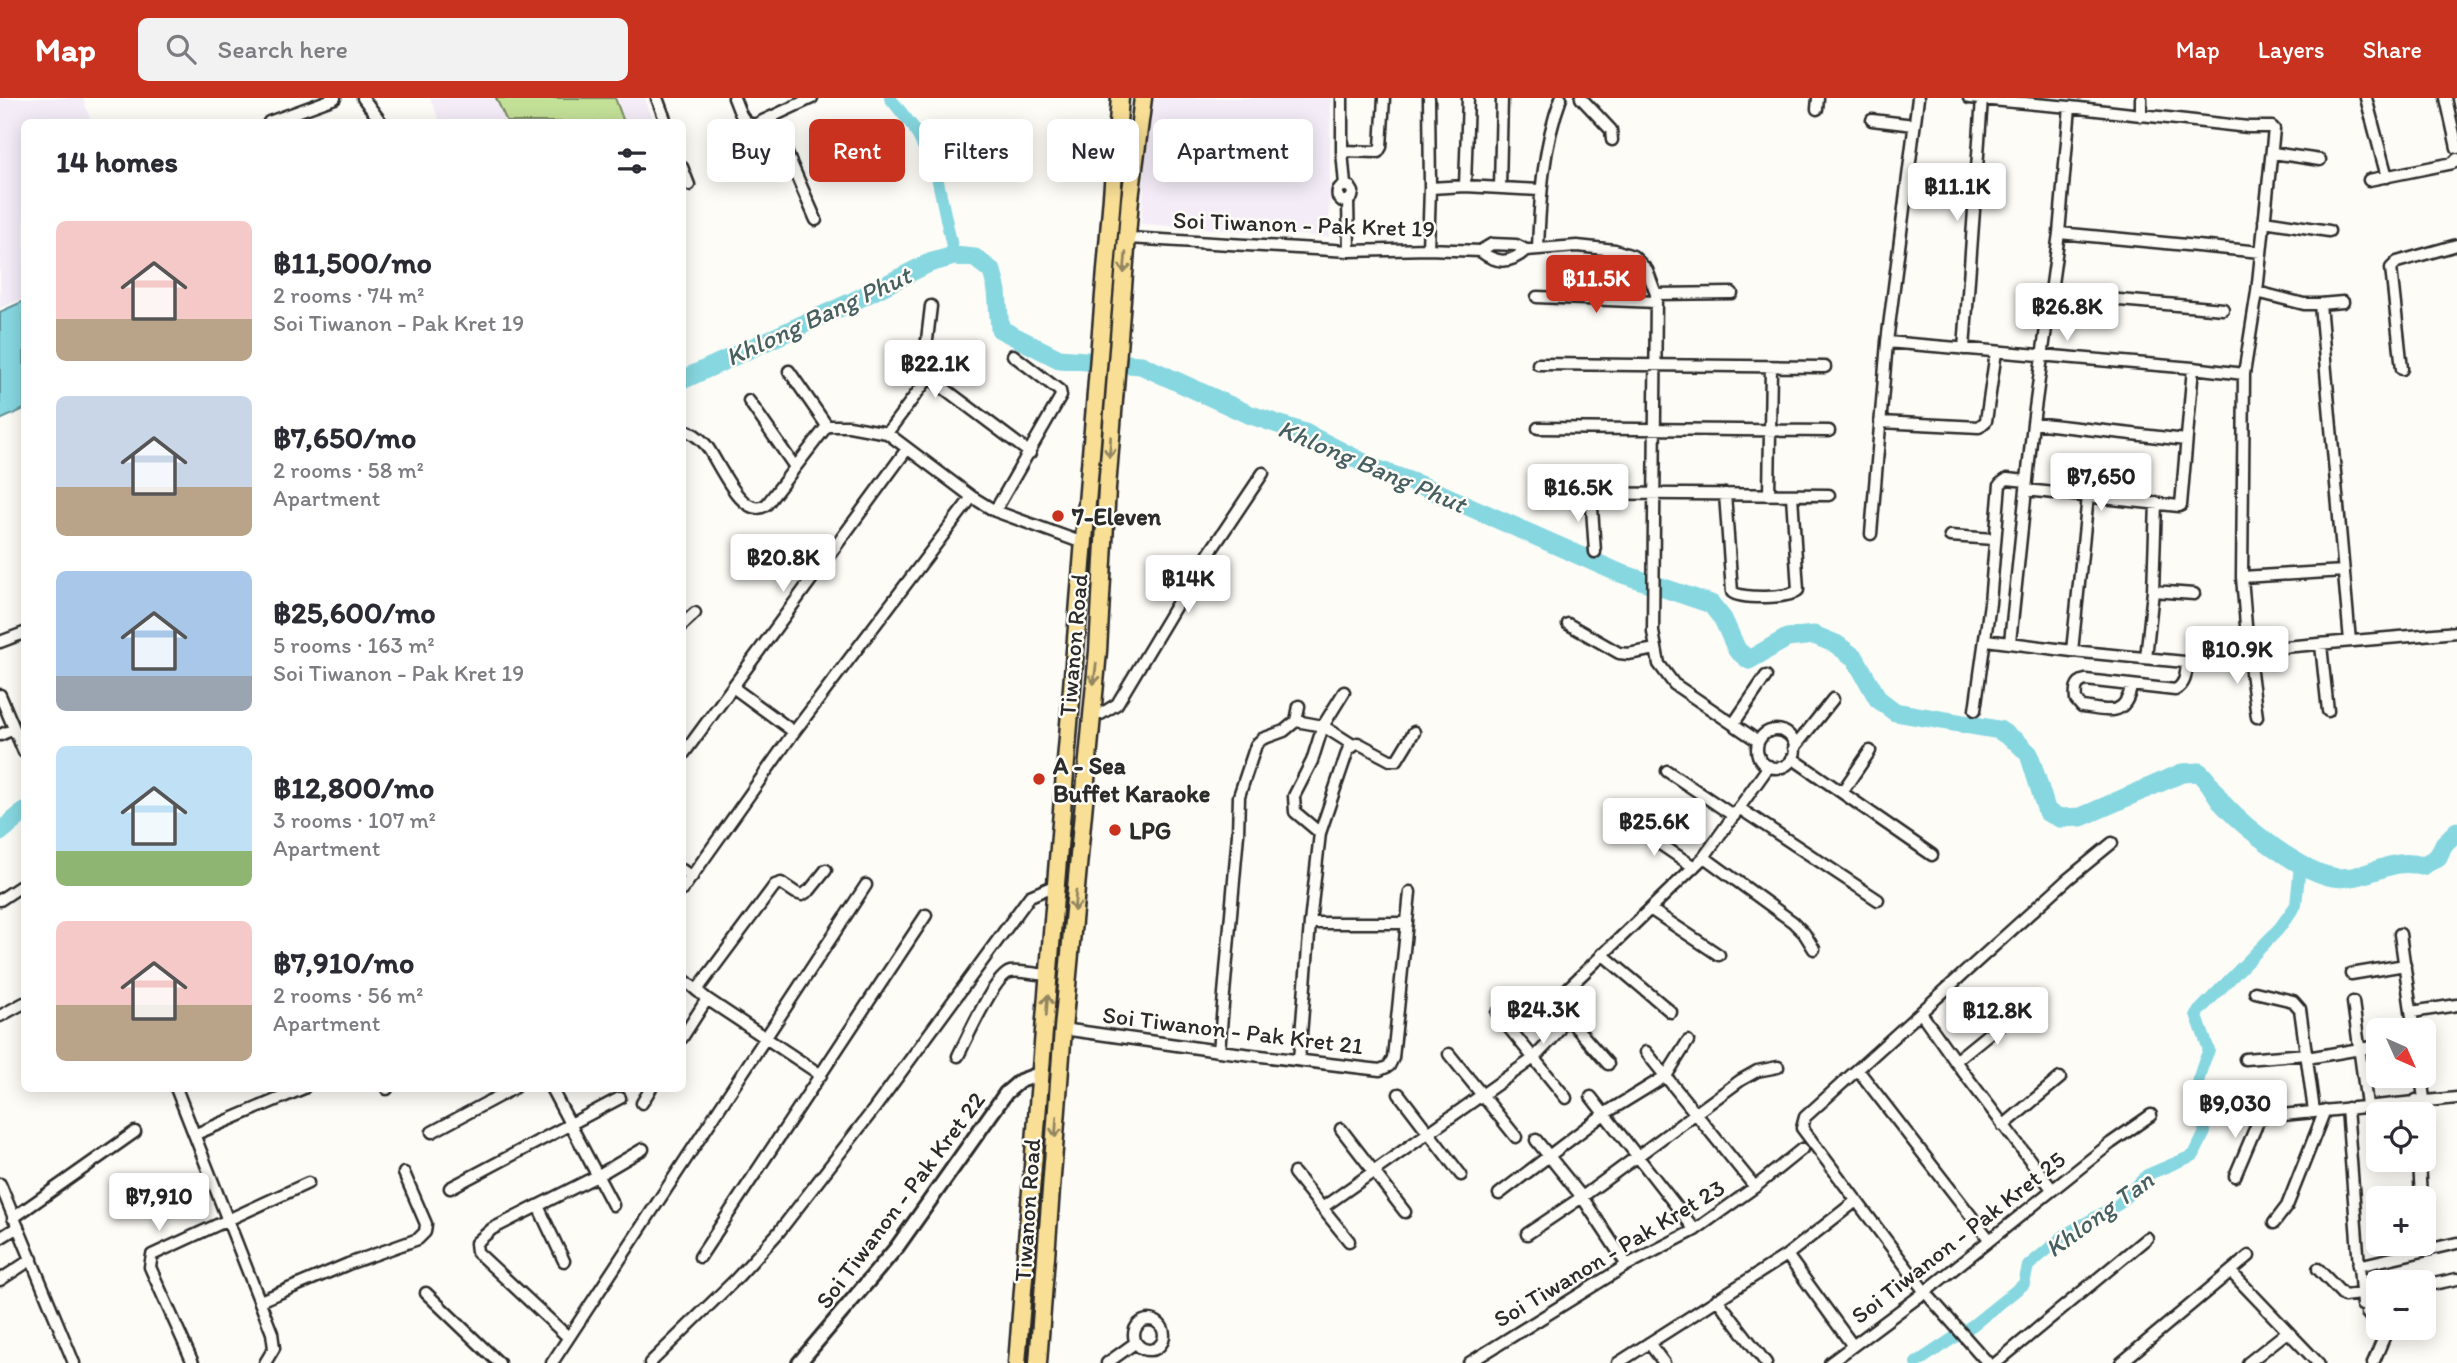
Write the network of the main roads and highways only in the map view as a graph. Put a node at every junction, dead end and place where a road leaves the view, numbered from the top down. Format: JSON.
{"nodes":[{"id":1,"x":1120,"y":98,"type":"edge"},
{"id":2,"x":1143,"y":98,"type":"edge"},
{"id":3,"x":1042,"y":1073,"type":"junction"},
{"id":4,"x":1060,"y":1074,"type":"junction"},
{"id":5,"x":1017,"y":1363,"type":"edge"},
{"id":6,"x":1038,"y":1363,"type":"edge"}],
"edges":[{"from":3,"to":1,"type":"main road","name":"Tiwanon Road","one_way":true},
{"from":2,"to":4,"type":"main road","name":"Tiwanon Road","one_way":true},
{"from":3,"to":4,"type":"main road"},
{"from":3,"to":5,"type":"main road","name":"Tiwanon Road"},
{"from":4,"to":6,"type":"main road","name":"Tiwanon Road","one_way":true}]}
